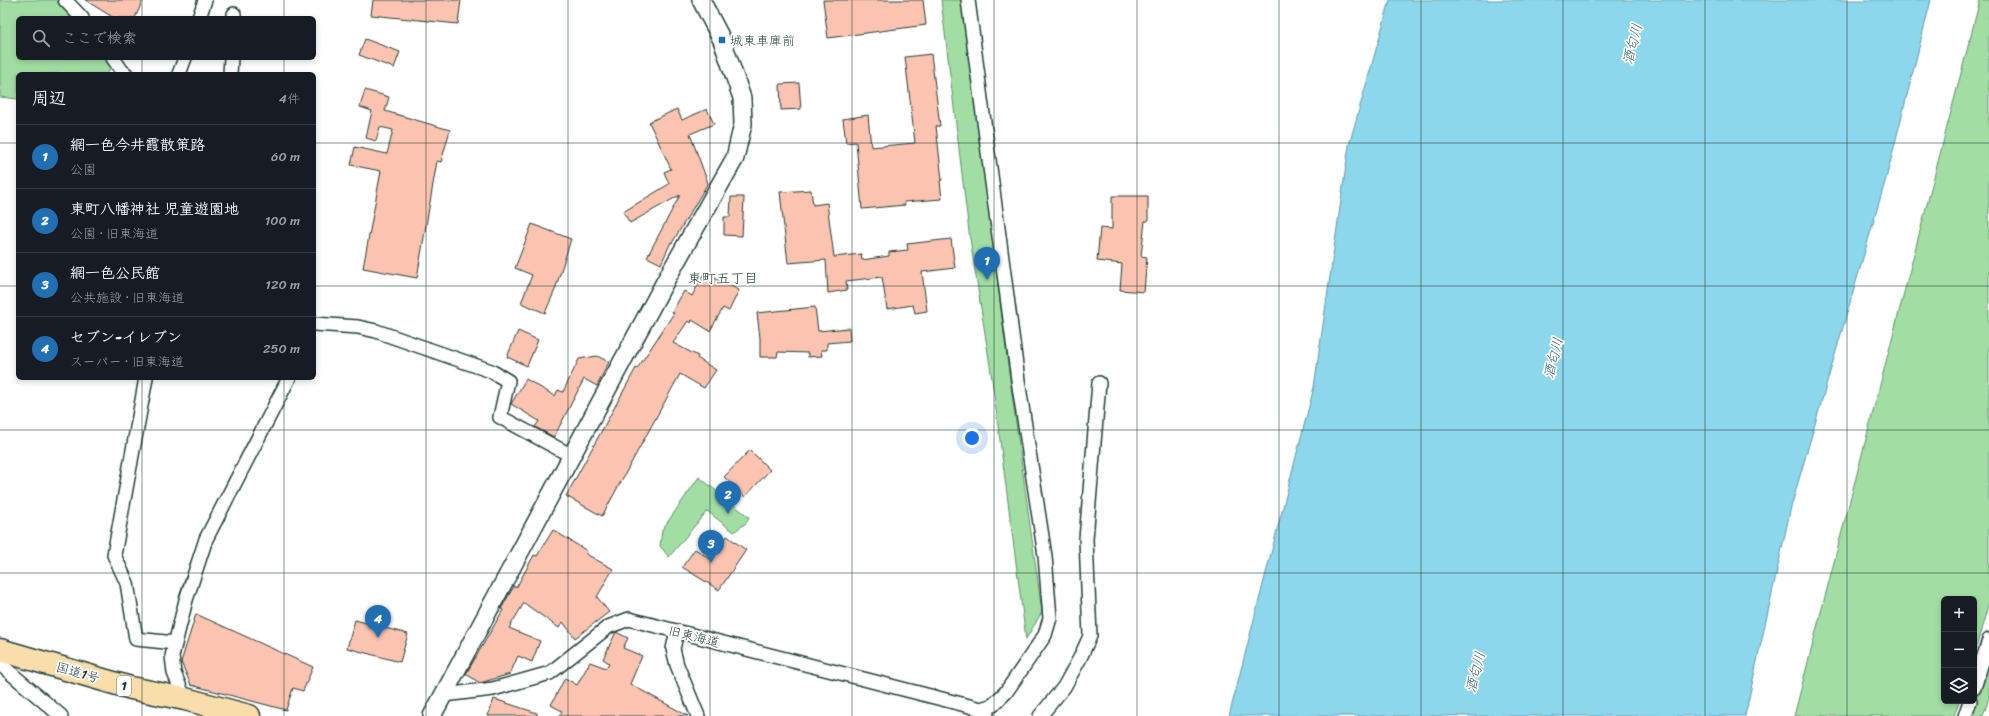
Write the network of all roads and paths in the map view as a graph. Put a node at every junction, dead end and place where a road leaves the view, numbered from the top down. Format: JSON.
{"nodes":[{"id":1,"x":65,"y":0,"type":"edge"},
{"id":2,"x":205,"y":0,"type":"edge"},
{"id":3,"x":701,"y":0,"type":"edge"},
{"id":4,"x":968,"y":0,"type":"edge"},
{"id":5,"x":80,"y":16,"type":"edge"},
{"id":6,"x":200,"y":16,"type":"edge"},
{"id":7,"x":114,"y":60,"type":"edge"},
{"id":8,"x":184,"y":60,"type":"edge"},
{"id":9,"x":231,"y":60,"type":"edge"},
{"id":10,"x":123,"y":72,"type":"edge"},
{"id":11,"x":181,"y":72,"type":"edge"},
{"id":12,"x":230,"y":72,"type":"edge"},
{"id":13,"x":316,"y":326,"type":"edge"},
{"id":14,"x":146,"y":380,"type":"edge"},
{"id":15,"x":288,"y":380,"type":"edge"},
{"id":16,"x":1099,"y":383,"type":"dead end"},
{"id":17,"x":572,"y":456,"type":"junction"},
{"id":18,"x":677,"y":631,"type":"junction"},
{"id":19,"x":1989,"y":640,"type":"edge"},
{"id":20,"x":175,"y":643,"type":"junction"},
{"id":21,"x":0,"y":650,"type":"edge"},
{"id":22,"x":0,"y":664,"type":"edge"},
{"id":23,"x":1977,"y":678,"type":"edge"},
{"id":24,"x":444,"y":695,"type":"junction"},
{"id":25,"x":185,"y":699,"type":"junction"},
{"id":26,"x":1969,"y":704,"type":"edge"},
{"id":27,"x":986,"y":713,"type":"edge"},
{"id":28,"x":61,"y":716,"type":"edge"},
{"id":29,"x":249,"y":716,"type":"edge"},
{"id":30,"x":432,"y":716,"type":"edge"},
{"id":31,"x":698,"y":716,"type":"edge"},
{"id":32,"x":1040,"y":716,"type":"edge"},
{"id":33,"x":1965,"y":716,"type":"edge"}],
"edges":[{"from":1,"to":5,"type":"street"},
{"from":2,"to":6,"type":"street"},
{"from":3,"to":17,"type":"street"},
{"from":4,"to":27,"type":"street"},
{"from":7,"to":10,"type":"street"},
{"from":8,"to":11,"type":"street"},
{"from":9,"to":12,"type":"street"},
{"from":13,"to":17,"type":"street"},
{"from":14,"to":20,"type":"street"},
{"from":15,"to":20,"type":"street"},
{"from":16,"to":32,"type":"street"},
{"from":17,"to":24,"type":"street"},
{"from":18,"to":24,"type":"street","name":"旧東海道"},
{"from":18,"to":27,"type":"street","name":"旧東海道"},
{"from":18,"to":31,"type":"street"},
{"from":19,"to":23,"type":"street"},
{"from":20,"to":25,"type":"street"},
{"from":21,"to":25,"type":"highway","name":"国道1号","number":"1"},
{"from":22,"to":28,"type":"street"},
{"from":24,"to":30,"type":"street"},
{"from":25,"to":29,"type":"highway","name":"国道1号","number":"1"},
{"from":26,"to":33,"type":"street"}]}
